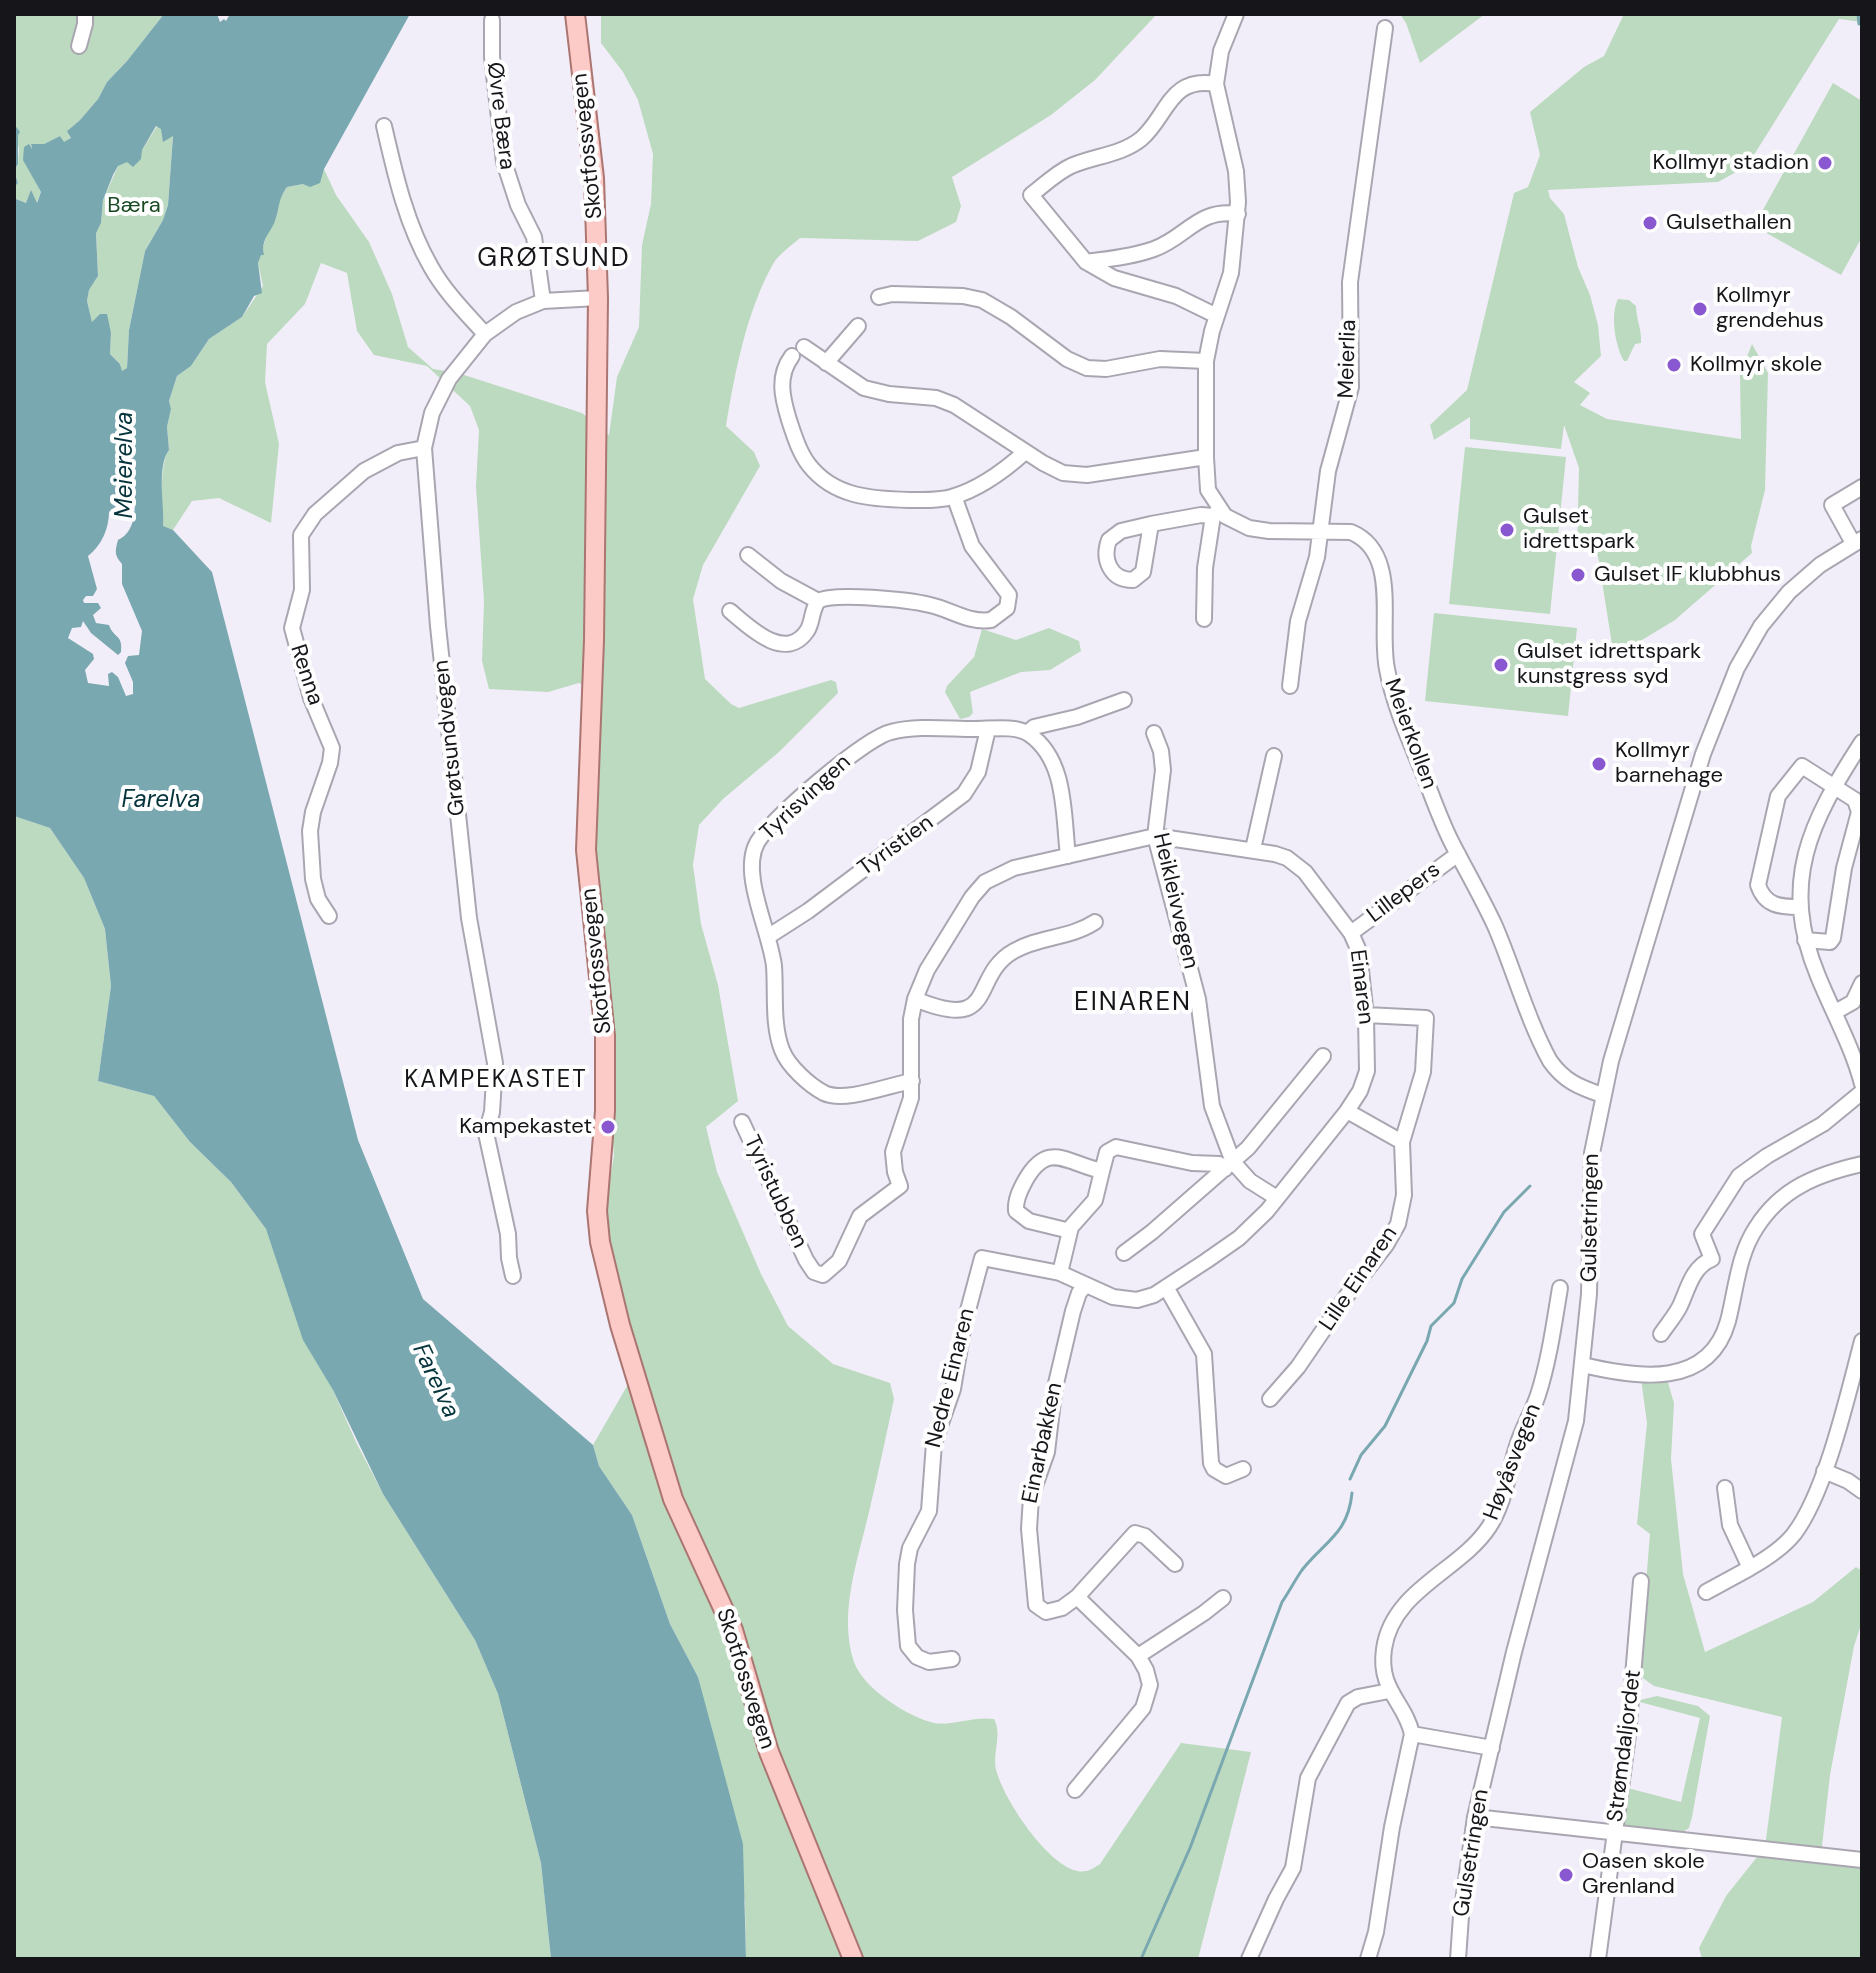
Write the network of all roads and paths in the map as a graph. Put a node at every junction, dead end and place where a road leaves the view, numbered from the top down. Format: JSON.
{"nodes":[{"id":1,"x":85,"y":14,"type":"edge"},
{"id":2,"x":575,"y":14,"type":"edge"},
{"id":3,"x":1236,"y":14,"type":"edge"},
{"id":4,"x":492,"y":20,"type":"dead end"},
{"id":5,"x":1385,"y":28,"type":"dead end"},
{"id":6,"x":79,"y":46,"type":"dead end"},
{"id":7,"x":1216,"y":84,"type":"junction"},
{"id":8,"x":384,"y":126,"type":"dead end"},
{"id":9,"x":1238,"y":214,"type":"junction"},
{"id":10,"x":1086,"y":262,"type":"junction"},
{"id":11,"x":879,"y":297,"type":"dead end"},
{"id":12,"x":598,"y":298,"type":"junction"},
{"id":13,"x":543,"y":301,"type":"junction"},
{"id":14,"x":1217,"y":316,"type":"junction"},
{"id":15,"x":858,"y":326,"type":"dead end"},
{"id":16,"x":485,"y":334,"type":"junction"},
{"id":17,"x":1206,"y":361,"type":"junction"},
{"id":18,"x":826,"y":363,"type":"junction"},
{"id":19,"x":424,"y":448,"type":"junction"},
{"id":20,"x":1025,"y":452,"type":"junction"},
{"id":21,"x":1206,"y":457,"type":"junction"},
{"id":22,"x":1862,"y":487,"type":"edge"},
{"id":23,"x":954,"y":496,"type":"junction"},
{"id":24,"x":1216,"y":513,"type":"junction"},
{"id":25,"x":1151,"y":524,"type":"dead end"},
{"id":26,"x":1320,"y":530,"type":"junction"},
{"id":27,"x":1858,"y":541,"type":"edge"},
{"id":28,"x":748,"y":555,"type":"dead end"},
{"id":29,"x":818,"y":601,"type":"junction"},
{"id":30,"x":730,"y":611,"type":"dead end"},
{"id":31,"x":1204,"y":619,"type":"dead end"},
{"id":32,"x":1290,"y":686,"type":"dead end"},
{"id":33,"x":1124,"y":700,"type":"dead end"},
{"id":34,"x":988,"y":729,"type":"junction"},
{"id":35,"x":1027,"y":733,"type":"junction"},
{"id":36,"x":1154,"y":733,"type":"dead end"},
{"id":37,"x":1862,"y":742,"type":"edge"},
{"id":38,"x":1274,"y":756,"type":"dead end"},
{"id":39,"x":1835,"y":786,"type":"junction"},
{"id":40,"x":1155,"y":836,"type":"junction"},
{"id":41,"x":1253,"y":849,"type":"junction"},
{"id":42,"x":1458,"y":854,"type":"junction"},
{"id":43,"x":1068,"y":856,"type":"junction"},
{"id":44,"x":1799,"y":907,"type":"junction"},
{"id":45,"x":329,"y":916,"type":"dead end"},
{"id":46,"x":1095,"y":922,"type":"dead end"},
{"id":47,"x":1351,"y":933,"type":"junction"},
{"id":48,"x":769,"y":936,"type":"junction"},
{"id":49,"x":1805,"y":940,"type":"junction"},
{"id":50,"x":1862,"y":983,"type":"edge"},
{"id":51,"x":915,"y":999,"type":"junction"},
{"id":52,"x":1835,"y":1012,"type":"junction"},
{"id":53,"x":1366,"y":1015,"type":"junction"},
{"id":54,"x":1323,"y":1056,"type":"dead end"},
{"id":55,"x":912,"y":1081,"type":"junction"},
{"id":56,"x":1862,"y":1084,"type":"edge"},
{"id":57,"x":1862,"y":1092,"type":"edge"},
{"id":58,"x":1602,"y":1095,"type":"junction"},
{"id":59,"x":1347,"y":1111,"type":"junction"},
{"id":60,"x":742,"y":1122,"type":"dead end"},
{"id":61,"x":1402,"y":1142,"type":"junction"},
{"id":62,"x":1862,"y":1164,"type":"edge"},
{"id":63,"x":1229,"y":1165,"type":"junction"},
{"id":64,"x":1102,"y":1171,"type":"junction"},
{"id":65,"x":1277,"y":1198,"type":"junction"},
{"id":66,"x":1070,"y":1231,"type":"junction"},
{"id":67,"x":1124,"y":1253,"type":"dead end"},
{"id":68,"x":982,"y":1258,"type":"joint"},
{"id":69,"x":1712,"y":1259,"type":"junction"},
{"id":70,"x":1740,"y":1268,"type":"junction"},
{"id":71,"x":1060,"y":1273,"type":"junction"},
{"id":72,"x":513,"y":1276,"type":"dead end"},
{"id":73,"x":1085,"y":1286,"type":"junction"},
{"id":74,"x":1166,"y":1287,"type":"junction"},
{"id":75,"x":1560,"y":1288,"type":"dead end"},
{"id":76,"x":1661,"y":1334,"type":"dead end"},
{"id":77,"x":1862,"y":1341,"type":"edge"},
{"id":78,"x":1583,"y":1365,"type":"junction"},
{"id":79,"x":1270,"y":1399,"type":"dead end"},
{"id":80,"x":1243,"y":1469,"type":"dead end"},
{"id":81,"x":1824,"y":1471,"type":"junction"},
{"id":82,"x":1725,"y":1488,"type":"dead end"},
{"id":83,"x":1862,"y":1491,"type":"edge"},
{"id":84,"x":1175,"y":1564,"type":"dead end"},
{"id":85,"x":1750,"y":1568,"type":"junction"},
{"id":86,"x":1641,"y":1581,"type":"dead end"},
{"id":87,"x":1706,"y":1592,"type":"dead end"},
{"id":88,"x":1077,"y":1597,"type":"junction"},
{"id":89,"x":1223,"y":1598,"type":"dead end"},
{"id":90,"x":1138,"y":1656,"type":"junction"},
{"id":91,"x":952,"y":1659,"type":"dead end"},
{"id":92,"x":1389,"y":1691,"type":"junction"},
{"id":93,"x":1412,"y":1734,"type":"junction"},
{"id":94,"x":1492,"y":1748,"type":"junction"},
{"id":95,"x":1075,"y":1790,"type":"dead end"},
{"id":96,"x":1475,"y":1817,"type":"junction"},
{"id":97,"x":1614,"y":1833,"type":"junction"},
{"id":98,"x":1862,"y":1860,"type":"edge"},
{"id":99,"x":853,"y":1959,"type":"edge"},
{"id":100,"x":1249,"y":1959,"type":"edge"},
{"id":101,"x":1368,"y":1959,"type":"edge"},
{"id":102,"x":1458,"y":1959,"type":"edge"},
{"id":103,"x":1598,"y":1959,"type":"edge"}],
"edges":[{"from":1,"to":6,"type":"street"},
{"from":2,"to":12,"type":"main road","name":"Skotfossvegen"},
{"from":3,"to":7,"type":"street"},
{"from":4,"to":13,"type":"street","name":"Øvre Bæra"},
{"from":5,"to":26,"type":"street","name":"Meierlia"},
{"from":7,"to":9,"type":"street"},
{"from":7,"to":10,"type":"street"},
{"from":8,"to":16,"type":"street"},
{"from":9,"to":10,"type":"street"},
{"from":9,"to":14,"type":"street"},
{"from":10,"to":14,"type":"street"},
{"from":11,"to":17,"type":"street"},
{"from":12,"to":13,"type":"street","name":"Grøtsundvegen"},
{"from":12,"to":99,"type":"main road","name":"Skotfossvegen"},
{"from":13,"to":16,"type":"street","name":"Grøtsundvegen"},
{"from":14,"to":17,"type":"street"},
{"from":15,"to":18,"type":"street"},
{"from":16,"to":19,"type":"street","name":"Grøtsundvegen"},
{"from":17,"to":21,"type":"street"},
{"from":18,"to":20,"type":"street"},
{"from":18,"to":23,"type":"street"},
{"from":19,"to":45,"type":"street","name":"Renna"},
{"from":19,"to":72,"type":"street","name":"Grøtsundvegen"},
{"from":20,"to":21,"type":"street"},
{"from":20,"to":23,"type":"street"},
{"from":21,"to":24,"type":"street"},
{"from":22,"to":27,"type":"street"},
{"from":23,"to":29,"type":"street"},
{"from":24,"to":25,"type":"street"},
{"from":24,"to":26,"type":"street","name":"Meierkollen"},
{"from":24,"to":31,"type":"street"},
{"from":26,"to":32,"type":"street","name":"Meierlia"},
{"from":26,"to":42,"type":"street","name":"Meierkollen"},
{"from":27,"to":58,"type":"street","name":"Gulsetringen"},
{"from":28,"to":29,"type":"street"},
{"from":29,"to":30,"type":"street"},
{"from":33,"to":35,"type":"street"},
{"from":34,"to":35,"type":"street","name":"Tyrisvingen"},
{"from":34,"to":48,"type":"street","name":"Tyristien"},
{"from":34,"to":48,"type":"street","name":"Tyrisvingen"},
{"from":35,"to":43,"type":"street"},
{"from":36,"to":40,"type":"street","name":"Heikleivvegen"},
{"from":37,"to":39,"type":"street"},
{"from":38,"to":41,"type":"street"},
{"from":39,"to":44,"type":"street"},
{"from":39,"to":44,"type":"street"},
{"from":39,"to":49,"type":"street"},
{"from":40,"to":41,"type":"street","name":"Einaren"},
{"from":40,"to":43,"type":"street"},
{"from":40,"to":63,"type":"street","name":"Heikleivvegen"},
{"from":41,"to":47,"type":"street","name":"Einaren"},
{"from":42,"to":47,"type":"street","name":"Lillepers"},
{"from":42,"to":58,"type":"street","name":"Meierkollen"},
{"from":43,"to":51,"type":"street"},
{"from":44,"to":49,"type":"street"},
{"from":46,"to":51,"type":"street"},
{"from":47,"to":53,"type":"street","name":"Einaren"},
{"from":48,"to":55,"type":"street","name":"Tyrisvingen"},
{"from":49,"to":52,"type":"street"},
{"from":50,"to":52,"type":"street"},
{"from":51,"to":55,"type":"street"},
{"from":52,"to":56,"type":"street"},
{"from":53,"to":59,"type":"street","name":"Einaren"},
{"from":53,"to":61,"type":"street","name":"Lille Einaren"},
{"from":54,"to":63,"type":"street"},
{"from":55,"to":60,"type":"street","name":"Tyristubben"},
{"from":57,"to":69,"type":"street"},
{"from":58,"to":78,"type":"street","name":"Gulsetringen"},
{"from":59,"to":61,"type":"street"},
{"from":59,"to":65,"type":"street","name":"Einaren"},
{"from":61,"to":79,"type":"street","name":"Lille Einaren"},
{"from":62,"to":70,"type":"street"},
{"from":63,"to":64,"type":"street"},
{"from":63,"to":65,"type":"street"},
{"from":63,"to":67,"type":"street"},
{"from":64,"to":66,"type":"street"},
{"from":64,"to":66,"type":"street"},
{"from":65,"to":74,"type":"street","name":"Einaren"},
{"from":66,"to":71,"type":"street"},
{"from":68,"to":71,"type":"street","name":"Einaren"},
{"from":68,"to":91,"type":"street","name":"Nedre Einaren"},
{"from":69,"to":70,"type":"street"},
{"from":69,"to":76,"type":"street"},
{"from":70,"to":78,"type":"street"},
{"from":71,"to":73,"type":"street","name":"Einaren"},
{"from":73,"to":74,"type":"street","name":"Einaren"},
{"from":73,"to":88,"type":"street","name":"Einarbakken"},
{"from":74,"to":80,"type":"street"},
{"from":75,"to":92,"type":"street","name":"Høyåsvegen"},
{"from":77,"to":81,"type":"street"},
{"from":78,"to":94,"type":"street","name":"Gulsetringen"},
{"from":81,"to":83,"type":"street"},
{"from":81,"to":85,"type":"street"},
{"from":82,"to":85,"type":"street"},
{"from":84,"to":88,"type":"street","name":"Einarbakken"},
{"from":85,"to":87,"type":"street"},
{"from":86,"to":97,"type":"street","name":"Strømdaljordet"},
{"from":88,"to":90,"type":"street"},
{"from":89,"to":90,"type":"street"},
{"from":90,"to":95,"type":"street"},
{"from":92,"to":93,"type":"street","name":"Høyåsvegen"},
{"from":92,"to":100,"type":"street"},
{"from":93,"to":94,"type":"street"},
{"from":93,"to":101,"type":"street"},
{"from":94,"to":96,"type":"street","name":"Gulsetringen"},
{"from":96,"to":97,"type":"street"},
{"from":96,"to":102,"type":"street","name":"Gulsetringen"},
{"from":97,"to":98,"type":"street"},
{"from":97,"to":103,"type":"street","name":"Strømdaljordet"}]}
